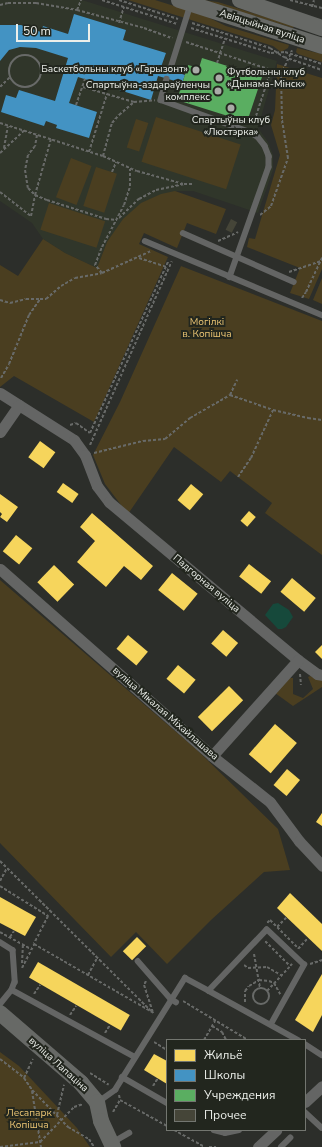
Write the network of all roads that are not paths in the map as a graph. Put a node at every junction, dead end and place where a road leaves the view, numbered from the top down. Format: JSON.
{"nodes":[{"id":1,"x":240,"y":0,"type":"edge"},
{"id":2,"x":185,"y":2,"type":"edge"},
{"id":3,"x":322,"y":28,"type":"edge"},
{"id":4,"x":321,"y":42,"type":"edge"},
{"id":5,"x":170,"y":70,"type":"dead end"},
{"id":6,"x":168,"y":78,"type":"dead end"},
{"id":7,"x":183,"y":233,"type":"dead end"},
{"id":8,"x":145,"y":241,"type":"dead end"},
{"id":9,"x":237,"y":257,"type":"junction"},
{"id":10,"x":230,"y":276,"type":"junction"},
{"id":11,"x":294,"y":282,"type":"dead end"},
{"id":12,"x":322,"y":315,"type":"edge"},
{"id":13,"x":0,"y":393,"type":"edge"},
{"id":14,"x":19,"y":405,"type":"junction"},
{"id":15,"x":0,"y":432,"type":"edge"},
{"id":16,"x":0,"y":569,"type":"edge"},
{"id":17,"x":298,"y":660,"type":"junction"},
{"id":18,"x":322,"y":675,"type":"edge"},
{"id":19,"x":212,"y":756,"type":"junction"},
{"id":20,"x":322,"y":866,"type":"edge"},
{"id":21,"x":0,"y":942,"type":"edge"},
{"id":22,"x":138,"y":961,"type":"dead end"},
{"id":23,"x":12,"y":990,"type":"junction"},
{"id":24,"x":209,"y":991,"type":"junction"},
{"id":25,"x":171,"y":999,"type":"junction"},
{"id":26,"x":176,"y":1002,"type":"road end"},
{"id":27,"x":0,"y":1005,"type":"edge"},
{"id":28,"x":0,"y":1013,"type":"edge"},
{"id":29,"x":271,"y":1024,"type":"junction"},
{"id":30,"x":296,"y":1039,"type":"edge"},
{"id":31,"x":306,"y":1045,"type":"edge"},
{"id":32,"x":322,"y":1054,"type":"edge"},
{"id":33,"x":135,"y":1057,"type":"junction"},
{"id":34,"x":122,"y":1077,"type":"junction"},
{"id":35,"x":322,"y":1086,"type":"edge"},
{"id":36,"x":306,"y":1101,"type":"edge"},
{"id":37,"x":166,"y":1102,"type":"edge"},
{"id":38,"x":92,"y":1103,"type":"junction"},
{"id":39,"x":306,"y":1113,"type":"edge"},
{"id":40,"x":322,"y":1128,"type":"edge"},
{"id":41,"x":218,"y":1131,"type":"edge"},
{"id":42,"x":234,"y":1131,"type":"edge"},
{"id":43,"x":275,"y":1131,"type":"edge"},
{"id":44,"x":129,"y":1133,"type":"dead end"},
{"id":45,"x":290,"y":1138,"type":"dead end"},
{"id":46,"x":112,"y":1144,"type":"edge"},
{"id":47,"x":261,"y":1146,"type":"edge"},
{"id":48,"x":281,"y":1147,"type":"edge"}],
"edges":[{"from":1,"to":3,"type":"main road","name":"Авіяцыйная вуліца"},
{"from":2,"to":4,"type":"main road","name":"Авіяцыйная вуліца"},
{"from":2,"to":5,"type":"lane"},
{"from":6,"to":9,"type":"lane"},
{"from":7,"to":9,"type":"lane"},
{"from":8,"to":10,"type":"lane"},
{"from":9,"to":10,"type":"lane"},
{"from":9,"to":11,"type":"lane"},
{"from":10,"to":12,"type":"lane"},
{"from":13,"to":14,"type":"street","name":"Падгорная вуліца"},
{"from":14,"to":15,"type":"street"},
{"from":14,"to":17,"type":"street","name":"Падгорная вуліца"},
{"from":16,"to":19,"type":"street","name":"вуліца Мікалая Міхайлашава"},
{"from":17,"to":18,"type":"street","name":"Падгорная вуліца"},
{"from":17,"to":19,"type":"street"},
{"from":19,"to":20,"type":"street","name":"вуліца Мікалая Міхайлашава"},
{"from":21,"to":23,"type":"lane"},
{"from":22,"to":25,"type":"lane"},
{"from":23,"to":27,"type":"lane"},
{"from":23,"to":33,"type":"lane"},
{"from":24,"to":25,"type":"lane"},
{"from":24,"to":29,"type":"lane"},
{"from":24,"to":29,"type":"lane"},
{"from":25,"to":26,"type":"lane"},
{"from":25,"to":33,"type":"lane"},
{"from":28,"to":38,"type":"main road","name":"вуліца Лапаціна"},
{"from":29,"to":30,"type":"lane"},
{"from":31,"to":32,"type":"lane"},
{"from":33,"to":34,"type":"lane"},
{"from":34,"to":37,"type":"lane"},
{"from":34,"to":38,"type":"lane"},
{"from":35,"to":36,"type":"street"},
{"from":38,"to":46,"type":"main road"},
{"from":39,"to":40,"type":"lane"},
{"from":41,"to":42,"type":"lane"},
{"from":43,"to":47,"type":"street"},
{"from":44,"to":46,"type":"lane"},
{"from":45,"to":48,"type":"lane"}]}
